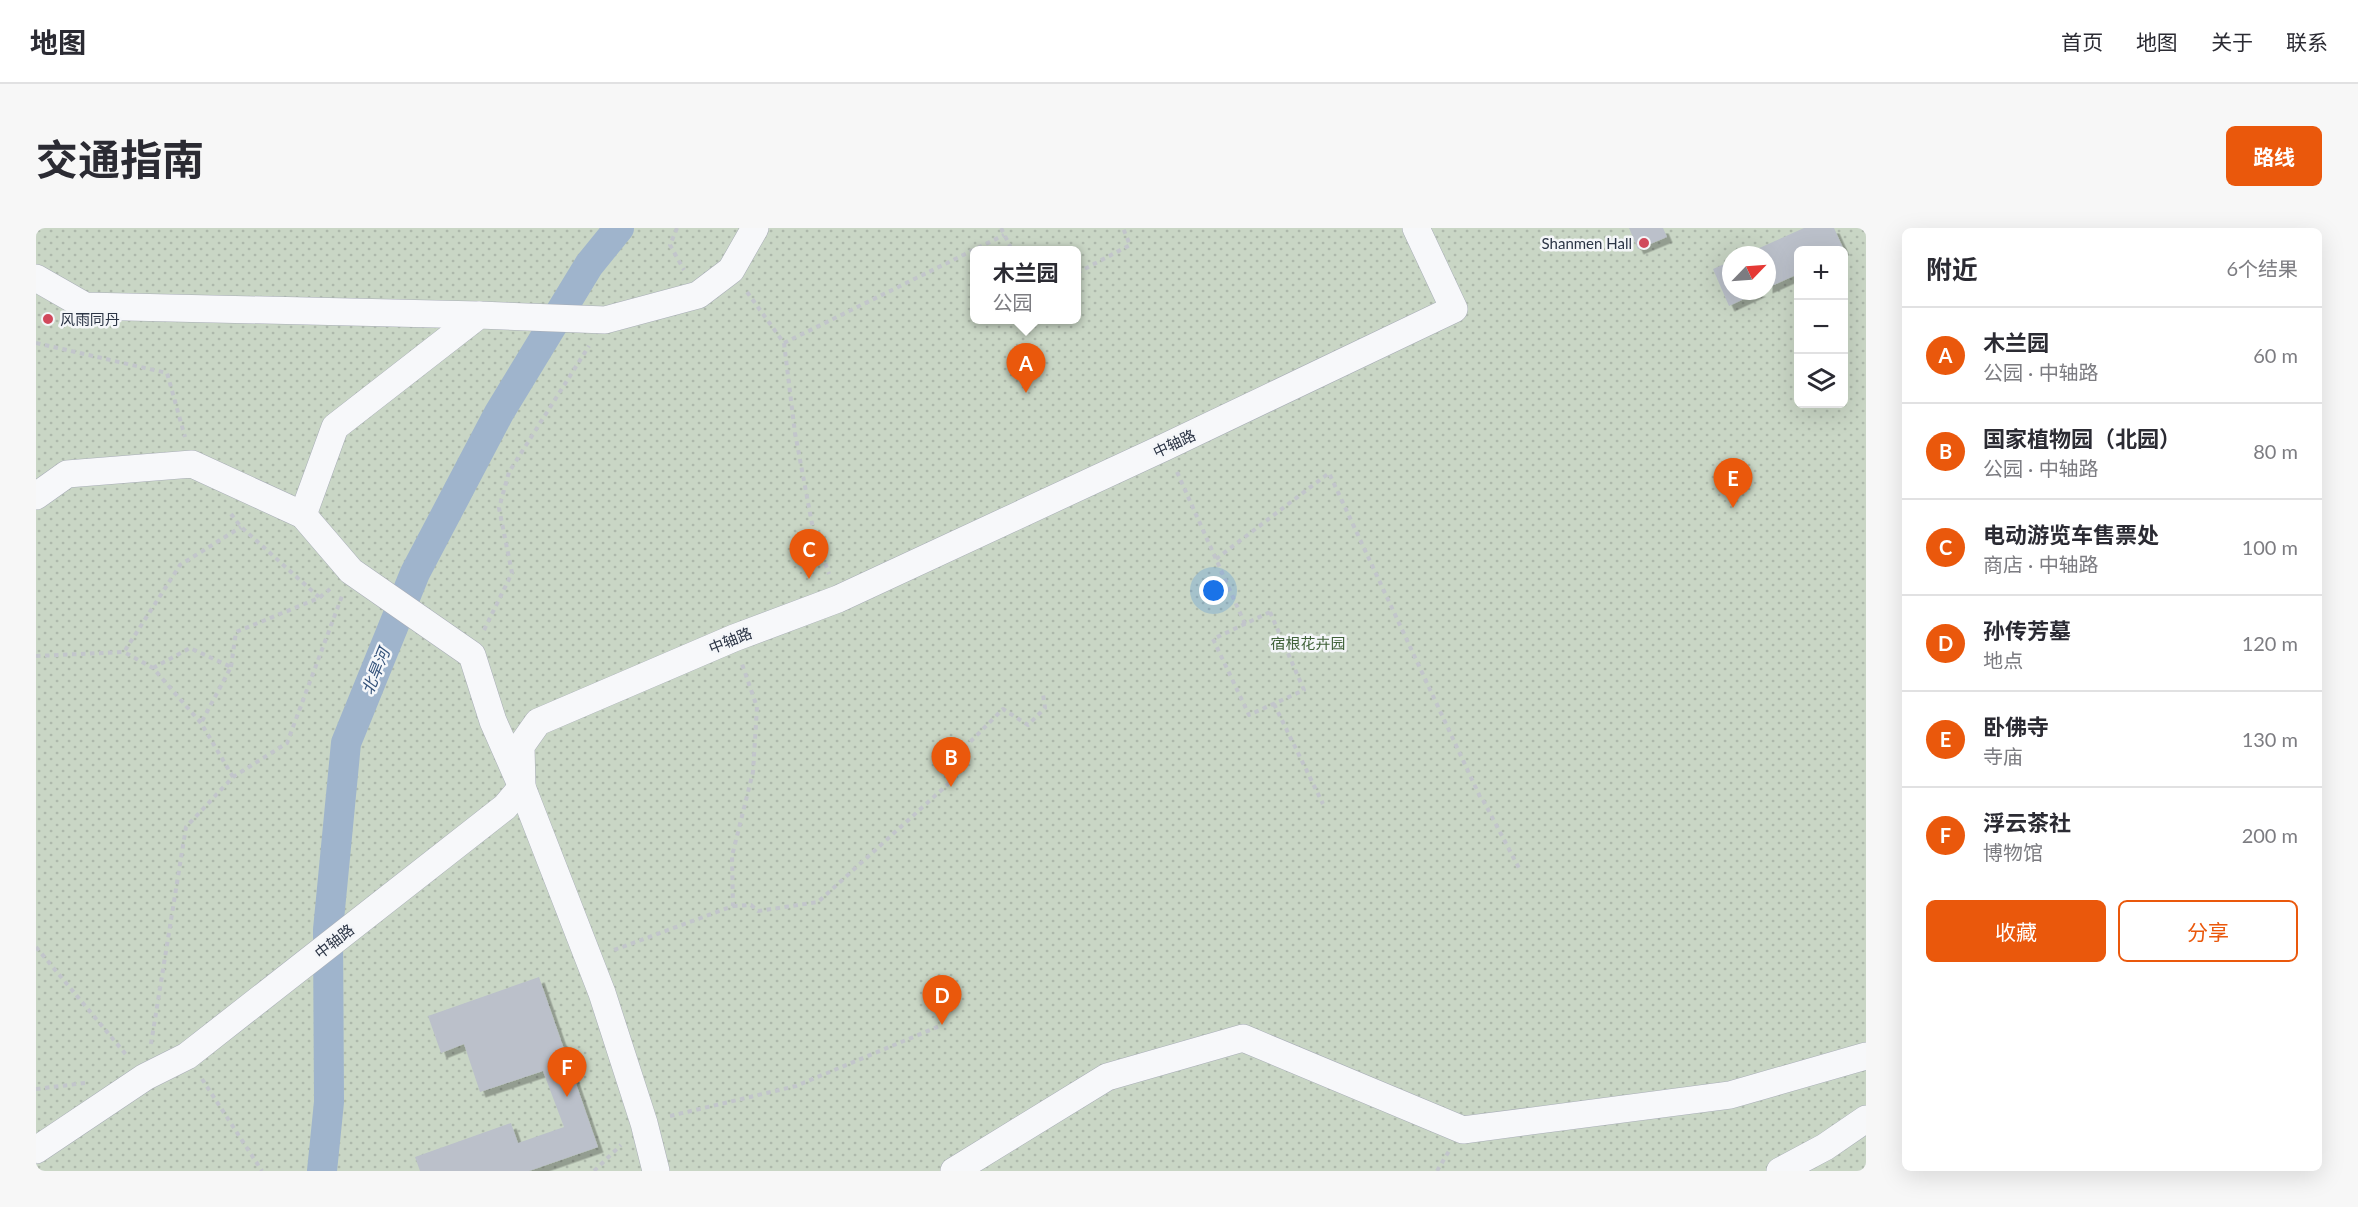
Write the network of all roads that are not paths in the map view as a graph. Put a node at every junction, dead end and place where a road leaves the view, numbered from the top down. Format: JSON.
{"nodes":[{"id":1,"x":755,"y":228,"type":"edge"},
{"id":2,"x":1416,"y":228,"type":"edge"},
{"id":3,"x":36,"y":278,"type":"edge"},
{"id":4,"x":479,"y":315,"type":"junction"},
{"id":5,"x":36,"y":496,"type":"edge"},
{"id":6,"x":303,"y":515,"type":"junction"},
{"id":7,"x":522,"y":787,"type":"junction"},
{"id":8,"x":1866,"y":1056,"type":"edge"},
{"id":9,"x":1866,"y":1119,"type":"edge"},
{"id":10,"x":36,"y":1150,"type":"edge"},
{"id":11,"x":656,"y":1171,"type":"edge"},
{"id":12,"x":954,"y":1171,"type":"edge"},
{"id":13,"x":1780,"y":1171,"type":"edge"}],
"edges":[{"from":1,"to":4,"type":"street"},
{"from":2,"to":7,"type":"street","name":"中轴路"},
{"from":3,"to":4,"type":"street"},
{"from":4,"to":6,"type":"street"},
{"from":5,"to":6,"type":"street"},
{"from":6,"to":7,"type":"street"},
{"from":7,"to":10,"type":"street","name":"中轴路"},
{"from":7,"to":11,"type":"street"},
{"from":8,"to":12,"type":"street"},
{"from":9,"to":13,"type":"street"}]}
